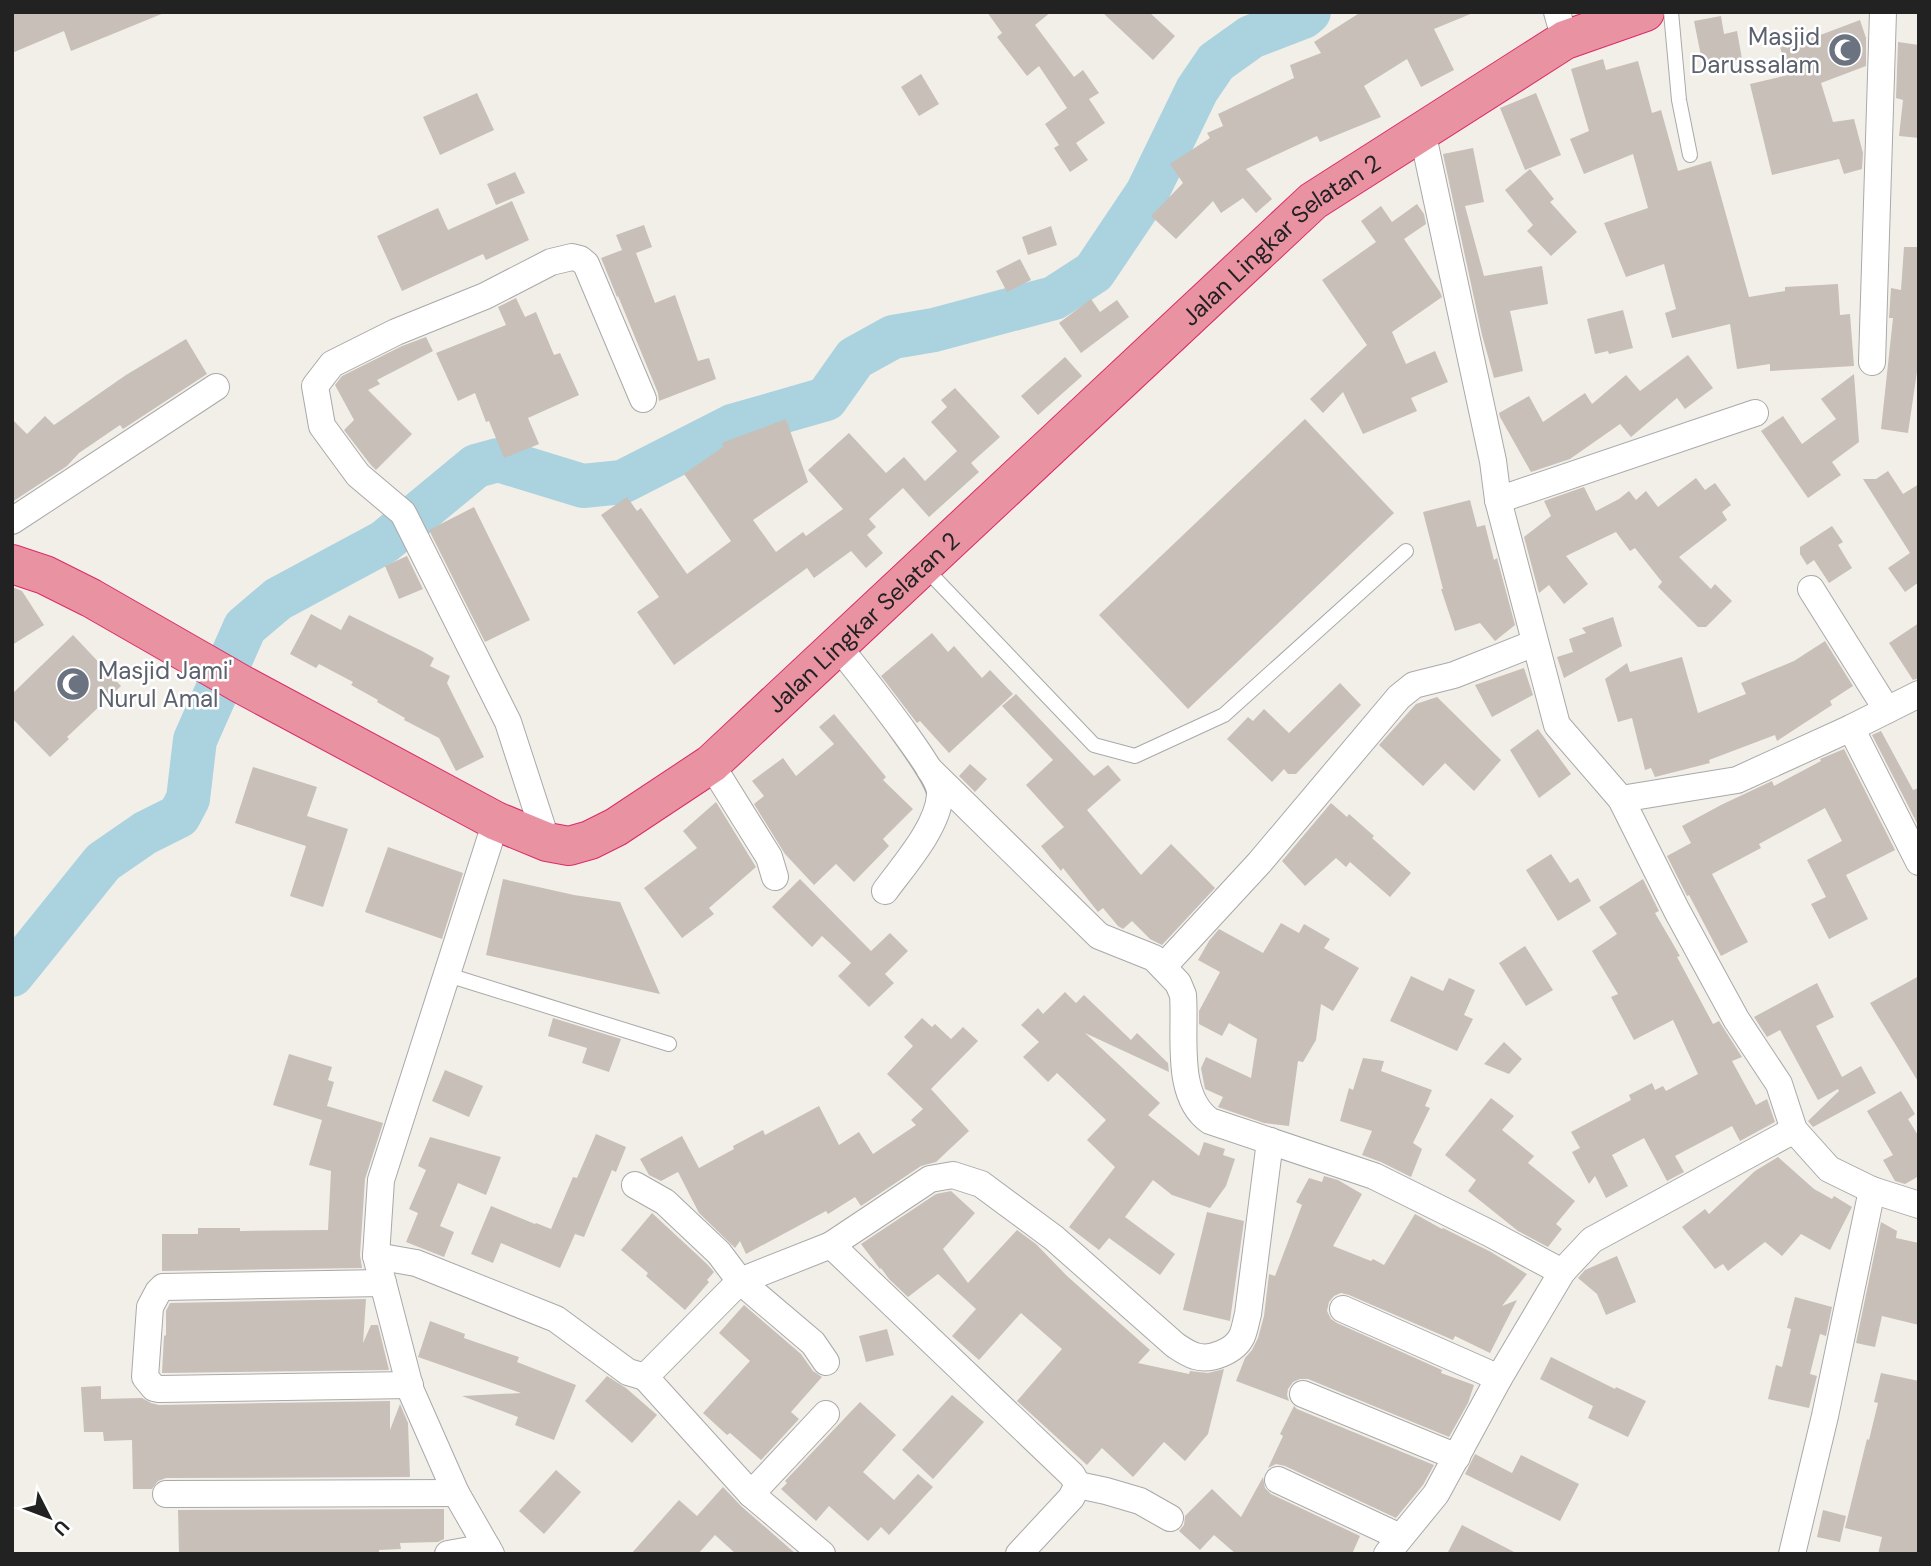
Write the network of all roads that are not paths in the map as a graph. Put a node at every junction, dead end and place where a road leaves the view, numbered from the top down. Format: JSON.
{"nodes":[{"id":1,"x":1671,"y":12,"type":"edge"},
{"id":2,"x":1883,"y":12,"type":"edge"},
{"id":3,"x":1629,"y":15,"type":"edge"},
{"id":4,"x":1561,"y":26,"type":"edge"},
{"id":5,"x":1422,"y":131,"type":"junction"},
{"id":6,"x":1690,"y":155,"type":"dead end"},
{"id":7,"x":1872,"y":362,"type":"dead end"},
{"id":8,"x":216,"y":387,"type":"dead end"},
{"id":9,"x":643,"y":399,"type":"dead end"},
{"id":10,"x":1755,"y":413,"type":"dead end"},
{"id":11,"x":1498,"y":500,"type":"junction"},
{"id":12,"x":12,"y":521,"type":"edge"},
{"id":13,"x":1406,"y":551,"type":"dead end"},
{"id":14,"x":12,"y":564,"type":"edge"},
{"id":15,"x":923,"y":566,"type":"junction"},
{"id":16,"x":1811,"y":589,"type":"dead end"},
{"id":17,"x":1535,"y":643,"type":"junction"},
{"id":18,"x":838,"y":646,"type":"junction"},
{"id":19,"x":1919,"y":694,"type":"edge"},
{"id":20,"x":1887,"y":710,"type":"junction"},
{"id":21,"x":1851,"y":728,"type":"junction"},
{"id":22,"x":712,"y":764,"type":"junction"},
{"id":23,"x":930,"y":770,"type":"junction"},
{"id":24,"x":1620,"y":799,"type":"junction"},
{"id":25,"x":496,"y":821,"type":"junction"},
{"id":26,"x":547,"y":842,"type":"junction"},
{"id":27,"x":1919,"y":862,"type":"edge"},
{"id":28,"x":775,"y":877,"type":"dead end"},
{"id":29,"x":885,"y":891,"type":"dead end"},
{"id":30,"x":1163,"y":967,"type":"junction"},
{"id":31,"x":448,"y":975,"type":"junction"},
{"id":32,"x":669,"y":1044,"type":"dead end"},
{"id":33,"x":1794,"y":1130,"type":"junction"},
{"id":34,"x":1270,"y":1141,"type":"junction"},
{"id":35,"x":635,"y":1185,"type":"dead end"},
{"id":36,"x":1872,"y":1190,"type":"junction"},
{"id":37,"x":1919,"y":1205,"type":"edge"},
{"id":38,"x":831,"y":1245,"type":"junction"},
{"id":39,"x":376,"y":1256,"type":"junction"},
{"id":40,"x":1562,"y":1272,"type":"junction"},
{"id":41,"x":740,"y":1281,"type":"junction"},
{"id":42,"x":383,"y":1283,"type":"junction"},
{"id":43,"x":1343,"y":1309,"type":"dead end"},
{"id":44,"x":826,"y":1362,"type":"dead end"},
{"id":45,"x":645,"y":1377,"type":"junction"},
{"id":46,"x":1499,"y":1378,"type":"junction"},
{"id":47,"x":410,"y":1385,"type":"junction"},
{"id":48,"x":1303,"y":1394,"type":"dead end"},
{"id":49,"x":826,"y":1414,"type":"dead end"},
{"id":50,"x":1457,"y":1457,"type":"junction"},
{"id":51,"x":1278,"y":1480,"type":"dead end"},
{"id":52,"x":1078,"y":1485,"type":"junction"},
{"id":53,"x":456,"y":1493,"type":"junction"},
{"id":54,"x":166,"y":1494,"type":"dead end"},
{"id":55,"x":751,"y":1494,"type":"junction"},
{"id":56,"x":1170,"y":1518,"type":"dead end"},
{"id":57,"x":1394,"y":1546,"type":"edge"},
{"id":58,"x":489,"y":1550,"type":"edge"},
{"id":59,"x":448,"y":1554,"type":"edge"},
{"id":60,"x":822,"y":1554,"type":"edge"},
{"id":61,"x":1019,"y":1554,"type":"edge"},
{"id":62,"x":1791,"y":1554,"type":"edge"}],
"edges":[{"from":1,"to":6,"type":"lane"},
{"from":2,"to":7,"type":"street"},
{"from":3,"to":4,"type":"highway","name":"Jalan Lingkar Selatan 2"},
{"from":4,"to":5,"type":"highway","name":"Jalan Lingkar Selatan 2"},
{"from":5,"to":11,"type":"street"},
{"from":5,"to":15,"type":"highway","name":"Jalan Lingkar Selatan 2"},
{"from":8,"to":12,"type":"street"},
{"from":9,"to":26,"type":"street"},
{"from":10,"to":11,"type":"street"},
{"from":11,"to":17,"type":"street"},
{"from":13,"to":15,"type":"lane"},
{"from":14,"to":25,"type":"highway","name":"Jalan Lingkar Selatan 2"},
{"from":15,"to":18,"type":"highway","name":"Jalan Lingkar Selatan 2"},
{"from":16,"to":20,"type":"street"},
{"from":17,"to":24,"type":"street"},
{"from":17,"to":30,"type":"street"},
{"from":18,"to":22,"type":"highway","name":"Jalan Lingkar Selatan 2"},
{"from":18,"to":23,"type":"street"},
{"from":19,"to":20,"type":"street"},
{"from":20,"to":21,"type":"street"},
{"from":21,"to":24,"type":"street"},
{"from":21,"to":27,"type":"street"},
{"from":22,"to":26,"type":"highway","name":"Jalan Lingkar Selatan 2"},
{"from":22,"to":28,"type":"street"},
{"from":23,"to":29,"type":"street"},
{"from":23,"to":30,"type":"street"},
{"from":24,"to":33,"type":"street"},
{"from":25,"to":26,"type":"highway","name":"Jalan Lingkar Selatan 2"},
{"from":25,"to":31,"type":"street"},
{"from":30,"to":34,"type":"street"},
{"from":31,"to":32,"type":"lane"},
{"from":31,"to":39,"type":"street"},
{"from":33,"to":36,"type":"street"},
{"from":33,"to":40,"type":"street"},
{"from":34,"to":38,"type":"street"},
{"from":34,"to":40,"type":"street"},
{"from":35,"to":41,"type":"street"},
{"from":36,"to":37,"type":"street"},
{"from":36,"to":62,"type":"street"},
{"from":38,"to":41,"type":"street"},
{"from":38,"to":52,"type":"street"},
{"from":39,"to":42,"type":"street"},
{"from":39,"to":45,"type":"street"},
{"from":40,"to":46,"type":"street"},
{"from":41,"to":44,"type":"street"},
{"from":41,"to":45,"type":"street"},
{"from":42,"to":47,"type":"street"},
{"from":42,"to":47,"type":"street"},
{"from":43,"to":46,"type":"street"},
{"from":45,"to":55,"type":"street"},
{"from":46,"to":50,"type":"street"},
{"from":47,"to":53,"type":"street"},
{"from":48,"to":50,"type":"street"},
{"from":49,"to":55,"type":"street"},
{"from":50,"to":57,"type":"street"},
{"from":51,"to":57,"type":"street"},
{"from":52,"to":56,"type":"street"},
{"from":52,"to":61,"type":"street"},
{"from":53,"to":54,"type":"street"},
{"from":53,"to":58,"type":"street"},
{"from":55,"to":60,"type":"street"},
{"from":58,"to":59,"type":"street"}]}
